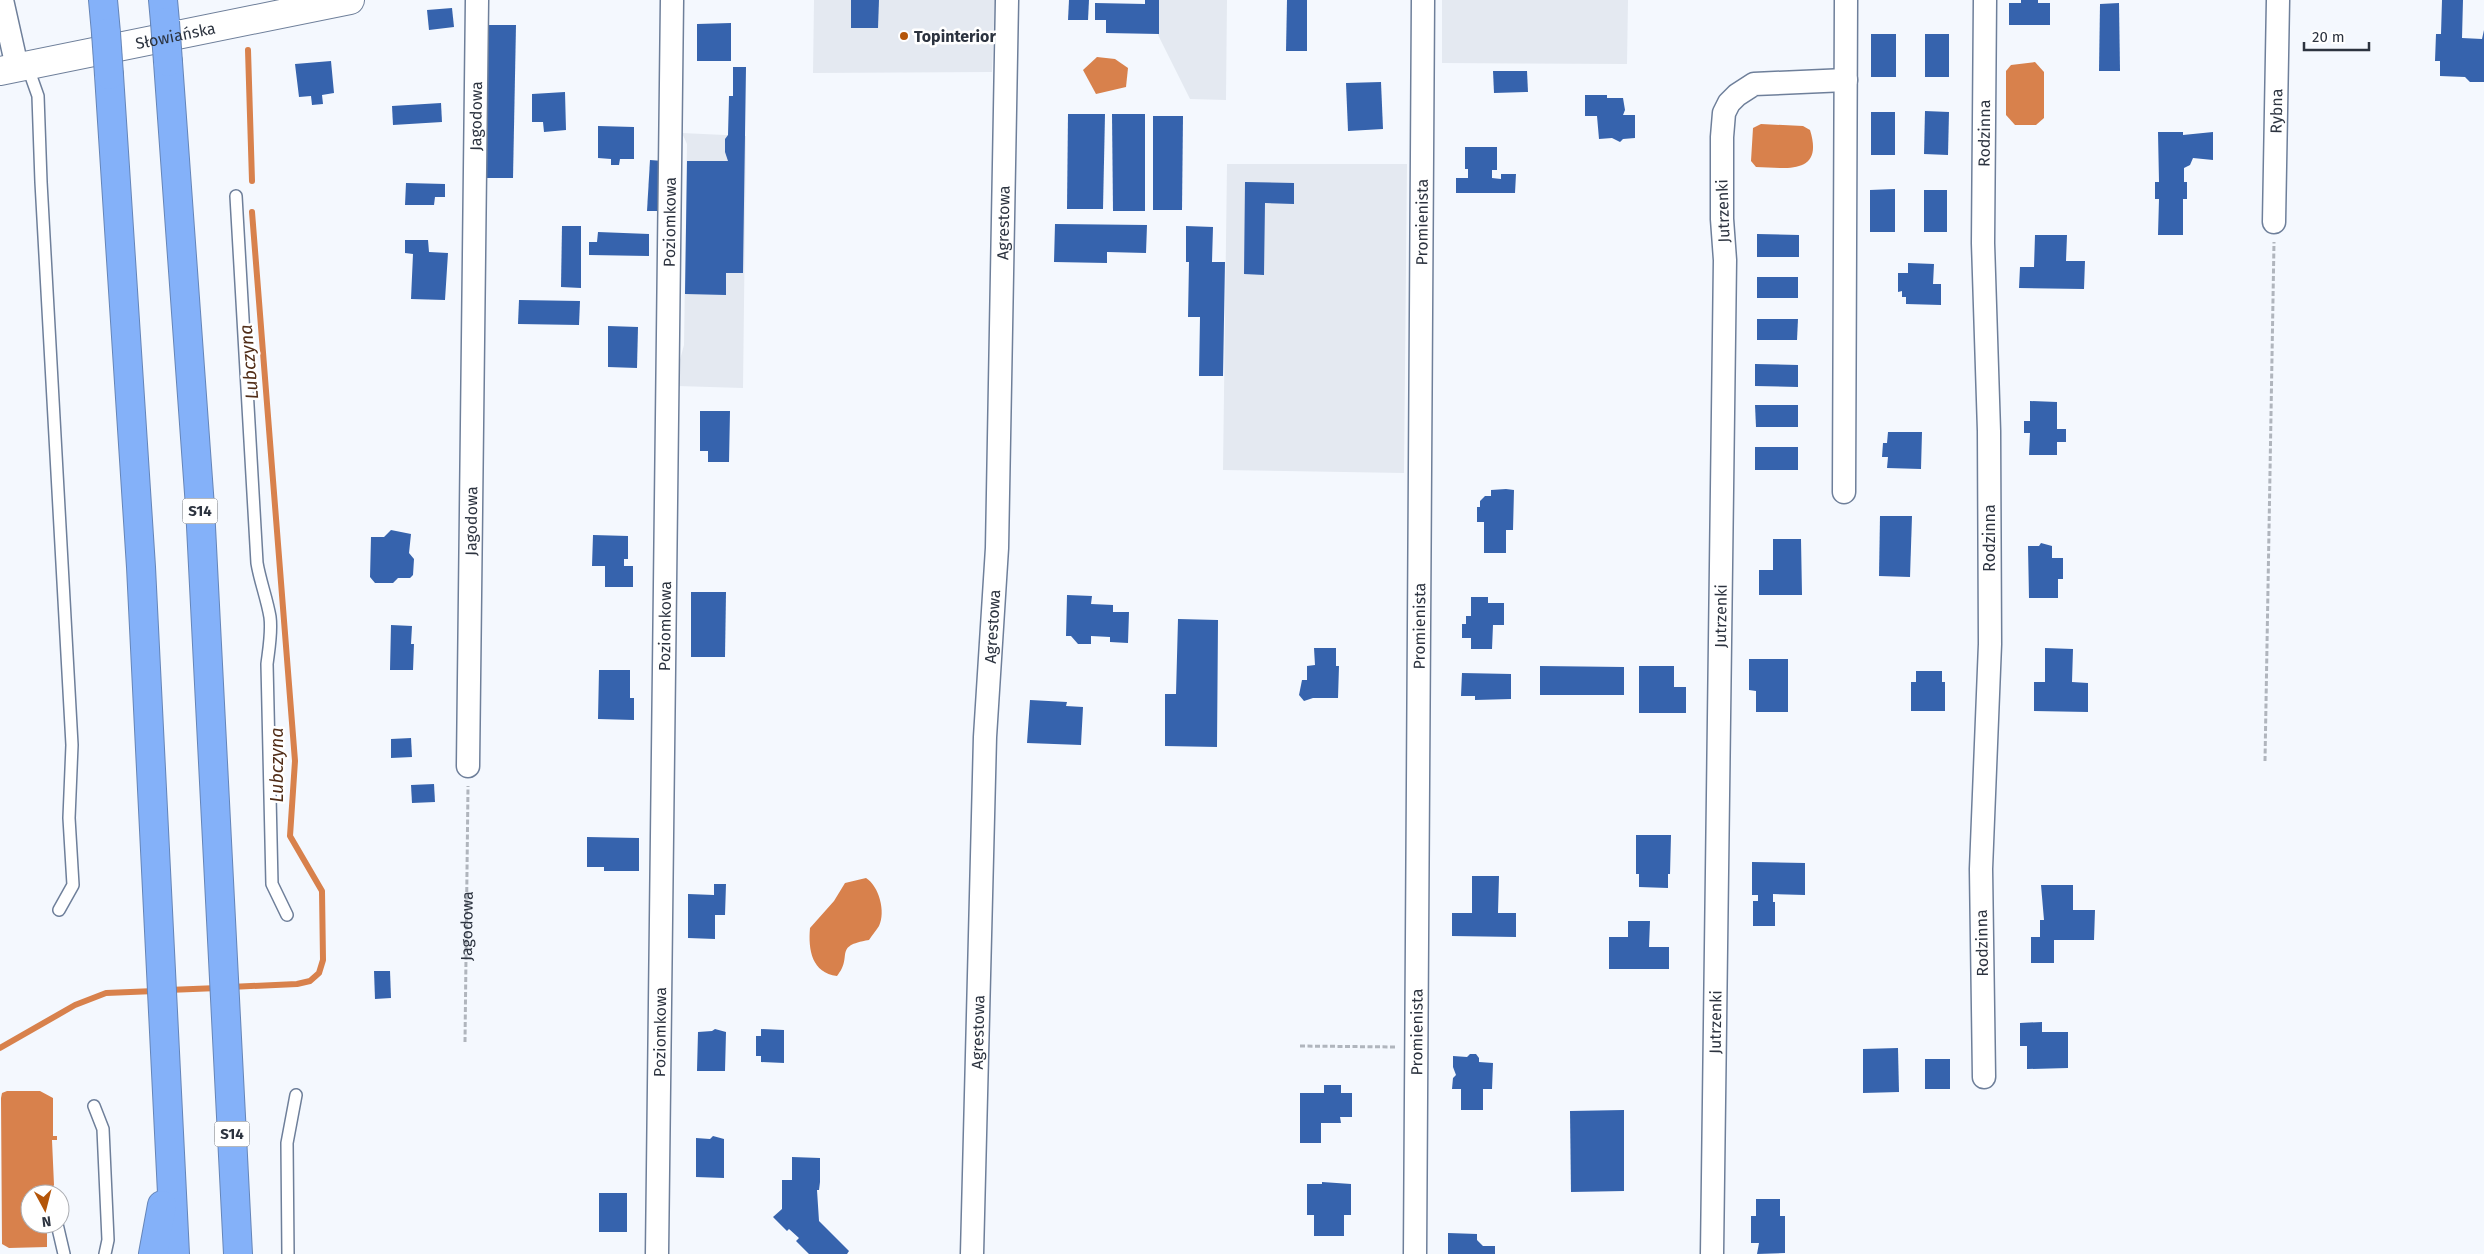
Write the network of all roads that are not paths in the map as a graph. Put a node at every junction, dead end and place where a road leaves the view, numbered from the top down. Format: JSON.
{"nodes":[{"id":1,"x":2,"y":0,"type":"edge"},
{"id":2,"x":103,"y":0,"type":"edge"},
{"id":3,"x":350,"y":0,"type":"edge"},
{"id":4,"x":477,"y":0,"type":"edge"},
{"id":5,"x":672,"y":0,"type":"edge"},
{"id":6,"x":1007,"y":0,"type":"edge"},
{"id":7,"x":1423,"y":0,"type":"edge"},
{"id":8,"x":1846,"y":0,"type":"edge"},
{"id":9,"x":1985,"y":0,"type":"edge"},
{"id":10,"x":2278,"y":0,"type":"edge"},
{"id":11,"x":164,"y":11,"type":"edge"},
{"id":12,"x":15,"y":68,"type":"edge"},
{"id":13,"x":1846,"y":80,"type":"junction"},
{"id":14,"x":236,"y":196,"type":"dead end"},
{"id":15,"x":2274,"y":222,"type":"road end"},
{"id":16,"x":1844,"y":492,"type":"dead end"},
{"id":17,"x":468,"y":766,"type":"road end"},
{"id":18,"x":59,"y":910,"type":"dead end"},
{"id":19,"x":287,"y":915,"type":"dead end"},
{"id":20,"x":1984,"y":1077,"type":"dead end"},
{"id":21,"x":296,"y":1095,"type":"dead end"},
{"id":22,"x":94,"y":1106,"type":"dead end"},
{"id":23,"x":171,"y":1150,"type":"junction"},
{"id":24,"x":59,"y":1234,"type":"edge"},
{"id":25,"x":64,"y":1254,"type":"edge"},
{"id":26,"x":105,"y":1254,"type":"edge"},
{"id":27,"x":153,"y":1254,"type":"edge"},
{"id":28,"x":175,"y":1254,"type":"edge"},
{"id":29,"x":238,"y":1254,"type":"edge"},
{"id":30,"x":288,"y":1254,"type":"edge"},
{"id":31,"x":657,"y":1254,"type":"edge"},
{"id":32,"x":972,"y":1254,"type":"edge"},
{"id":33,"x":1415,"y":1254,"type":"edge"},
{"id":34,"x":1712,"y":1254,"type":"edge"}],
"edges":[{"from":1,"to":12,"type":"street"},
{"from":2,"to":23,"type":"highway","bridge":true},
{"from":3,"to":12,"type":"street","name":"Słowiańska"},
{"from":4,"to":17,"type":"street","name":"Jagodowa"},
{"from":5,"to":31,"type":"street","name":"Poziomkowa"},
{"from":6,"to":32,"type":"street","name":"Agrestowa"},
{"from":7,"to":33,"type":"street","name":"Promienista"},
{"from":8,"to":13,"type":"street"},
{"from":9,"to":20,"type":"street","name":"Rodzinna"},
{"from":10,"to":15,"type":"street","name":"Rybna"},
{"from":11,"to":29,"type":"highway","number":"S14","bridge":true},
{"from":12,"to":18,"type":"lane"},
{"from":13,"to":16,"type":"street"},
{"from":13,"to":34,"type":"street","name":"Jutrzenki"},
{"from":14,"to":19,"type":"lane"},
{"from":21,"to":30,"type":"lane"},
{"from":22,"to":26,"type":"lane"},
{"from":23,"to":27,"type":"highway"},
{"from":23,"to":28,"type":"highway"},
{"from":24,"to":25,"type":"lane"}]}
